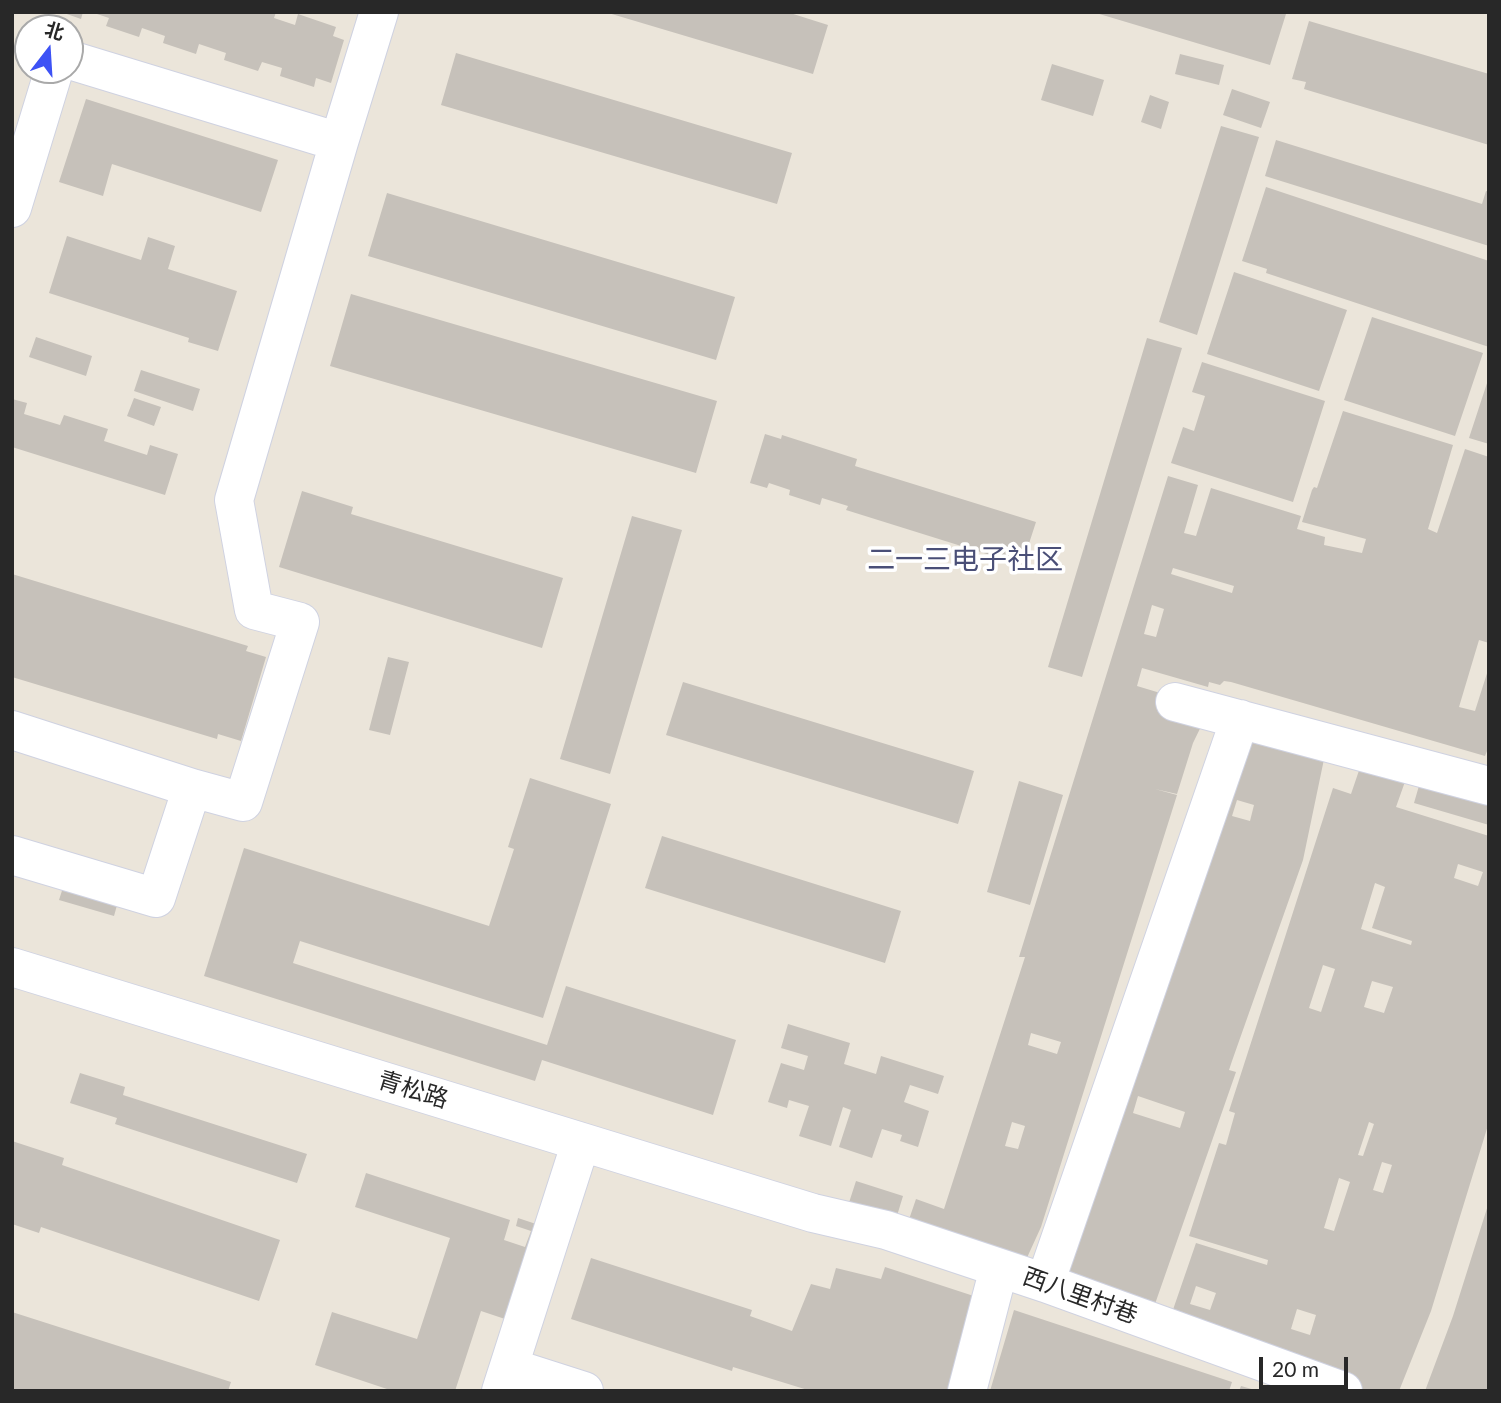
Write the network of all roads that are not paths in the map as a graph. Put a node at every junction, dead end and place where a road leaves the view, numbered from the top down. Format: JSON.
{"nodes":[{"id":1,"x":379,"y":12,"type":"edge"},
{"id":2,"x":84,"y":64,"type":"edge"},
{"id":3,"x":50,"y":84,"type":"edge"},
{"id":4,"x":339,"y":142,"type":"junction"},
{"id":5,"x":12,"y":208,"type":"edge"},
{"id":6,"x":1175,"y":702,"type":"dead end"},
{"id":7,"x":1240,"y":719,"type":"junction"},
{"id":8,"x":12,"y":730,"type":"edge"},
{"id":9,"x":1489,"y":786,"type":"edge"},
{"id":10,"x":192,"y":788,"type":"junction"},
{"id":11,"x":12,"y":855,"type":"edge"},
{"id":12,"x":12,"y":967,"type":"edge"},
{"id":13,"x":581,"y":1142,"type":"junction"},
{"id":14,"x":813,"y":1213,"type":"joint"},
{"id":15,"x":999,"y":1268,"type":"junction"},
{"id":16,"x":1045,"y":1283,"type":"junction"},
{"id":17,"x":505,"y":1379,"type":"edge"},
{"id":18,"x":584,"y":1391,"type":"edge"},
{"id":19,"x":967,"y":1391,"type":"edge"},
{"id":20,"x":1343,"y":1391,"type":"edge"}],
"edges":[{"from":1,"to":4,"type":"street"},
{"from":2,"to":4,"type":"street"},
{"from":3,"to":5,"type":"street"},
{"from":4,"to":10,"type":"street"},
{"from":6,"to":7,"type":"street"},
{"from":7,"to":9,"type":"street"},
{"from":7,"to":16,"type":"street"},
{"from":8,"to":10,"type":"street"},
{"from":10,"to":11,"type":"street"},
{"from":12,"to":13,"type":"street","name":"青松路"},
{"from":13,"to":14,"type":"street","name":"青松路"},
{"from":13,"to":17,"type":"street"},
{"from":14,"to":15,"type":"street","name":"西八里村巷"},
{"from":15,"to":16,"type":"street","name":"西八里村巷"},
{"from":15,"to":19,"type":"street"},
{"from":16,"to":20,"type":"street","name":"西八里村巷"},
{"from":17,"to":18,"type":"street"}]}
